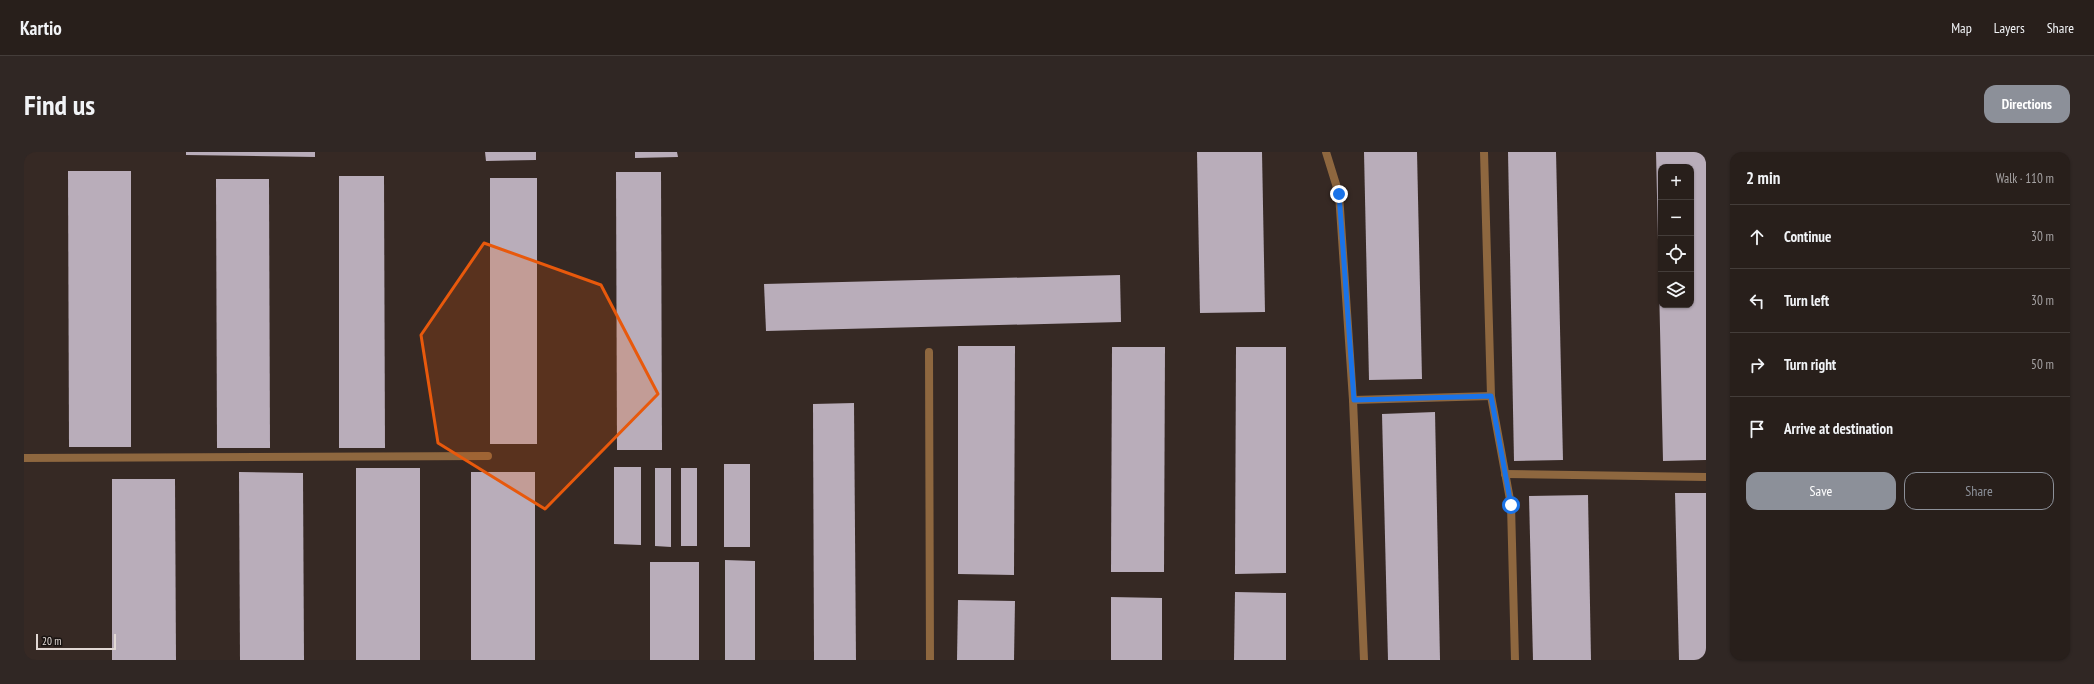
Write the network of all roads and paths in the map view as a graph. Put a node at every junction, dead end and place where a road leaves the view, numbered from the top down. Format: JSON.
{"nodes":[{"id":1,"x":1326,"y":152,"type":"edge"},
{"id":2,"x":1484,"y":152,"type":"edge"},
{"id":3,"x":930,"y":352,"type":"dead end"},
{"id":4,"x":1491,"y":396,"type":"junction"},
{"id":5,"x":1354,"y":400,"type":"junction"},
{"id":6,"x":488,"y":456,"type":"dead end"},
{"id":7,"x":24,"y":458,"type":"edge"},
{"id":8,"x":1505,"y":474,"type":"junction"},
{"id":9,"x":1706,"y":477,"type":"edge"},
{"id":10,"x":930,"y":660,"type":"edge"},
{"id":11,"x":1364,"y":660,"type":"edge"},
{"id":12,"x":1515,"y":660,"type":"edge"}],
"edges":[{"from":1,"to":5,"type":"lane"},
{"from":2,"to":4,"type":"lane"},
{"from":3,"to":10,"type":"lane"},
{"from":4,"to":5,"type":"lane"},
{"from":4,"to":8,"type":"lane"},
{"from":5,"to":11,"type":"lane"},
{"from":6,"to":7,"type":"lane"},
{"from":8,"to":9,"type":"lane"},
{"from":8,"to":12,"type":"lane"}]}
